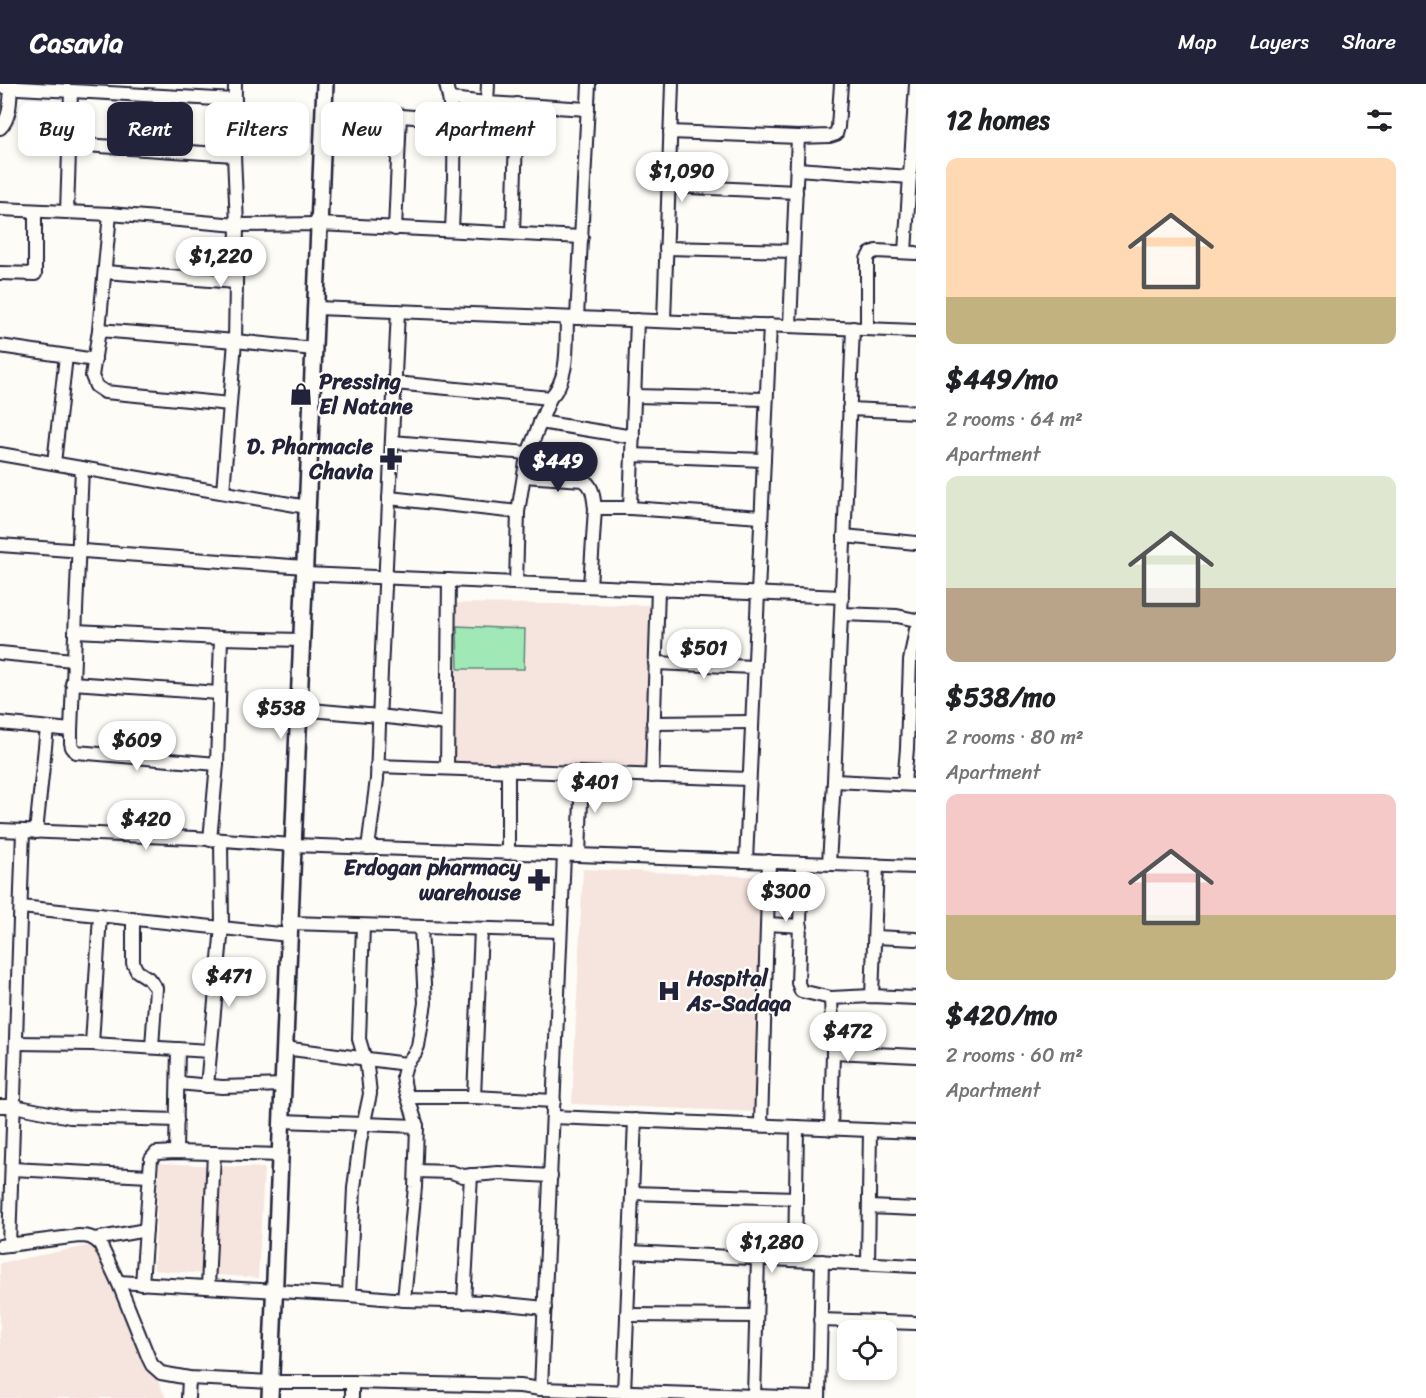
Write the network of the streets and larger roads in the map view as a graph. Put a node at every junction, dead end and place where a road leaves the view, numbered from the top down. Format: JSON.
{"nodes":[{"id":1,"x":235,"y":84,"type":"edge"},
{"id":2,"x":325,"y":84,"type":"edge"},
{"id":3,"x":446,"y":84,"type":"edge"},
{"id":4,"x":488,"y":84,"type":"edge"},
{"id":5,"x":589,"y":84,"type":"edge"},
{"id":6,"x":672,"y":84,"type":"edge"},
{"id":7,"x":841,"y":84,"type":"edge"},
{"id":8,"x":916,"y":84,"type":"edge"},
{"id":9,"x":7,"y":87,"type":"edge"},
{"id":10,"x":71,"y":92,"type":"junction"},
{"id":11,"x":450,"y":99,"type":"junction"},
{"id":12,"x":235,"y":100,"type":"joint"},
{"id":13,"x":71,"y":102,"type":"edge"},
{"id":14,"x":324,"y":102,"type":"edge"},
{"id":15,"x":450,"y":102,"type":"edge"},
{"id":16,"x":478,"y":102,"type":"edge"},
{"id":17,"x":487,"y":102,"type":"edge"},
{"id":18,"x":556,"y":107,"type":"edge"},
{"id":19,"x":588,"y":109,"type":"junction"},
{"id":20,"x":0,"y":129,"type":"edge"},
{"id":21,"x":670,"y":132,"type":"junction"},
{"id":22,"x":798,"y":137,"type":"junction"},
{"id":23,"x":914,"y":141,"type":"edge"},
{"id":24,"x":95,"y":146,"type":"edge"},
{"id":25,"x":205,"y":153,"type":"edge"},
{"id":26,"x":69,"y":156,"type":"edge"},
{"id":27,"x":234,"y":156,"type":"edge"},
{"id":28,"x":322,"y":156,"type":"edge"},
{"id":29,"x":398,"y":156,"type":"edge"},
{"id":30,"x":454,"y":156,"type":"edge"},
{"id":31,"x":515,"y":156,"type":"edge"},
{"id":32,"x":797,"y":169,"type":"junction"},
{"id":33,"x":910,"y":177,"type":"junction"},
{"id":34,"x":668,"y":186,"type":"junction"},
{"id":35,"x":796,"y":192,"type":"junction"},
{"id":36,"x":912,"y":194,"type":"edge"},
{"id":37,"x":0,"y":209,"type":"edge"},
{"id":38,"x":35,"y":211,"type":"junction"},
{"id":39,"x":67,"y":212,"type":"junction"},
{"id":40,"x":110,"y":214,"type":"junction"},
{"id":41,"x":319,"y":224,"type":"junction"},
{"id":42,"x":237,"y":225,"type":"junction"},
{"id":43,"x":395,"y":229,"type":"junction"},
{"id":44,"x":452,"y":230,"type":"junction"},
{"id":45,"x":513,"y":233,"type":"junction"},
{"id":46,"x":582,"y":237,"type":"junction"},
{"id":47,"x":666,"y":248,"type":"junction"},
{"id":48,"x":793,"y":251,"type":"junction"},
{"id":49,"x":911,"y":253,"type":"edge"},
{"id":50,"x":105,"y":272,"type":"junction"},
{"id":51,"x":0,"y":273,"type":"edge"},
{"id":52,"x":236,"y":282,"type":"junction"},
{"id":53,"x":316,"y":308,"type":"junction"},
{"id":54,"x":398,"y":311,"type":"junction"},
{"id":55,"x":572,"y":318,"type":"junction"},
{"id":56,"x":638,"y":320,"type":"junction"},
{"id":57,"x":664,"y":321,"type":"junction"},
{"id":58,"x":770,"y":325,"type":"junction"},
{"id":59,"x":790,"y":326,"type":"junction"},
{"id":60,"x":852,"y":328,"type":"junction"},
{"id":61,"x":867,"y":329,"type":"junction"},
{"id":62,"x":99,"y":330,"type":"junction"},
{"id":63,"x":916,"y":331,"type":"edge"},
{"id":64,"x":235,"y":341,"type":"junction"},
{"id":65,"x":0,"y":346,"type":"edge"},
{"id":66,"x":314,"y":349,"type":"junction"},
{"id":67,"x":66,"y":356,"type":"junction"},
{"id":68,"x":95,"y":360,"type":"junction"},
{"id":69,"x":394,"y":383,"type":"junction"},
{"id":70,"x":634,"y":396,"type":"junction"},
{"id":71,"x":550,"y":398,"type":"junction"},
{"id":72,"x":766,"y":399,"type":"junction"},
{"id":73,"x":231,"y":404,"type":"junction"},
{"id":74,"x":849,"y":409,"type":"junction"},
{"id":75,"x":916,"y":412,"type":"edge"},
{"id":76,"x":540,"y":422,"type":"junction"},
{"id":77,"x":633,"y":437,"type":"junction"},
{"id":78,"x":392,"y":442,"type":"junction"},
{"id":79,"x":528,"y":453,"type":"junction"},
{"id":80,"x":0,"y":454,"type":"edge"},
{"id":81,"x":632,"y":455,"type":"junction"},
{"id":82,"x":764,"y":460,"type":"junction"},
{"id":83,"x":54,"y":463,"type":"junction"},
{"id":84,"x":82,"y":468,"type":"junction"},
{"id":85,"x":524,"y":476,"type":"junction"},
{"id":86,"x":223,"y":492,"type":"junction"},
{"id":87,"x":389,"y":498,"type":"junction"},
{"id":88,"x":307,"y":507,"type":"junction"},
{"id":89,"x":595,"y":508,"type":"junction"},
{"id":90,"x":630,"y":508,"type":"junction"},
{"id":91,"x":518,"y":512,"type":"junction"},
{"id":92,"x":761,"y":517,"type":"junction"},
{"id":93,"x":844,"y":536,"type":"junction"},
{"id":94,"x":916,"y":543,"type":"edge"},
{"id":95,"x":0,"y":545,"type":"edge"},
{"id":96,"x":78,"y":551,"type":"junction"},
{"id":97,"x":305,"y":571,"type":"junction"},
{"id":98,"x":386,"y":577,"type":"junction"},
{"id":99,"x":449,"y":580,"type":"junction"},
{"id":100,"x":516,"y":583,"type":"junction"},
{"id":101,"x":590,"y":586,"type":"junction"},
{"id":102,"x":658,"y":589,"type":"junction"},
{"id":103,"x":758,"y":593,"type":"junction"},
{"id":104,"x":842,"y":597,"type":"junction"},
{"id":105,"x":841,"y":614,"type":"junction"},
{"id":106,"x":916,"y":620,"type":"edge"},
{"id":107,"x":916,"y":629,"type":"edge"},
{"id":108,"x":75,"y":631,"type":"junction"},
{"id":109,"x":221,"y":638,"type":"junction"},
{"id":110,"x":302,"y":640,"type":"junction"},
{"id":111,"x":0,"y":653,"type":"edge"},
{"id":112,"x":74,"y":660,"type":"junction"},
{"id":113,"x":655,"y":663,"type":"junction"},
{"id":114,"x":754,"y":667,"type":"junction"},
{"id":115,"x":72,"y":683,"type":"junction"},
{"id":116,"x":219,"y":693,"type":"junction"},
{"id":117,"x":299,"y":708,"type":"junction"},
{"id":118,"x":379,"y":716,"type":"junction"},
{"id":119,"x":0,"y":723,"type":"edge"},
{"id":120,"x":653,"y":723,"type":"junction"},
{"id":121,"x":752,"y":723,"type":"junction"},
{"id":122,"x":447,"y":724,"type":"junction"},
{"id":123,"x":47,"y":728,"type":"junction"},
{"id":124,"x":70,"y":730,"type":"junction"},
{"id":125,"x":217,"y":764,"type":"junction"},
{"id":126,"x":377,"y":766,"type":"junction"},
{"id":127,"x":447,"y":768,"type":"junction"},
{"id":128,"x":508,"y":771,"type":"junction"},
{"id":129,"x":582,"y":773,"type":"junction"},
{"id":130,"x":651,"y":776,"type":"junction"},
{"id":131,"x":749,"y":779,"type":"junction"},
{"id":132,"x":834,"y":781,"type":"junction"},
{"id":133,"x":910,"y":785,"type":"edge"},
{"id":134,"x":0,"y":830,"type":"edge"},
{"id":135,"x":30,"y":831,"type":"junction"},
{"id":136,"x":216,"y":840,"type":"junction"},
{"id":137,"x":293,"y":845,"type":"junction"},
{"id":138,"x":368,"y":848,"type":"junction"},
{"id":139,"x":508,"y":853,"type":"junction"},
{"id":140,"x":564,"y":854,"type":"junction"},
{"id":141,"x":579,"y":855,"type":"junction"},
{"id":142,"x":746,"y":861,"type":"junction"},
{"id":143,"x":769,"y":861,"type":"junction"},
{"id":144,"x":802,"y":863,"type":"junction"},
{"id":145,"x":829,"y":863,"type":"junction"},
{"id":146,"x":877,"y":865,"type":"junction"},
{"id":147,"x":916,"y":867,"type":"edge"},
{"id":148,"x":21,"y":907,"type":"junction"},
{"id":149,"x":100,"y":915,"type":"junction"},
{"id":150,"x":133,"y":918,"type":"junction"},
{"id":151,"x":768,"y":924,"type":"junction"},
{"id":152,"x":363,"y":926,"type":"junction"},
{"id":153,"x":801,"y":926,"type":"junction"},
{"id":154,"x":222,"y":927,"type":"junction"},
{"id":155,"x":421,"y":927,"type":"junction"},
{"id":156,"x":290,"y":929,"type":"junction"},
{"id":157,"x":481,"y":929,"type":"junction"},
{"id":158,"x":560,"y":931,"type":"junction"},
{"id":159,"x":874,"y":937,"type":"junction"},
{"id":160,"x":916,"y":939,"type":"edge"},
{"id":161,"x":872,"y":996,"type":"junction"},
{"id":162,"x":831,"y":998,"type":"junction"},
{"id":163,"x":916,"y":998,"type":"edge"},
{"id":164,"x":16,"y":1043,"type":"junction"},
{"id":165,"x":92,"y":1044,"type":"junction"},
{"id":166,"x":152,"y":1047,"type":"junction"},
{"id":167,"x":284,"y":1048,"type":"junction"},
{"id":168,"x":178,"y":1049,"type":"junction"},
{"id":169,"x":210,"y":1051,"type":"junction"},
{"id":170,"x":833,"y":1052,"type":"junction"},
{"id":171,"x":916,"y":1056,"type":"edge"},
{"id":172,"x":365,"y":1058,"type":"junction"},
{"id":173,"x":406,"y":1064,"type":"junction"},
{"id":174,"x":178,"y":1083,"type":"junction"},
{"id":175,"x":283,"y":1085,"type":"junction"},
{"id":176,"x":207,"y":1086,"type":"junction"},
{"id":177,"x":408,"y":1096,"type":"junction"},
{"id":178,"x":474,"y":1097,"type":"junction"},
{"id":179,"x":554,"y":1101,"type":"junction"},
{"id":180,"x":0,"y":1106,"type":"edge"},
{"id":181,"x":14,"y":1106,"type":"junction"},
{"id":182,"x":553,"y":1116,"type":"junction"},
{"id":183,"x":177,"y":1120,"type":"junction"},
{"id":184,"x":635,"y":1120,"type":"junction"},
{"id":185,"x":282,"y":1121,"type":"junction"},
{"id":186,"x":363,"y":1125,"type":"junction"},
{"id":187,"x":761,"y":1125,"type":"junction"},
{"id":188,"x":417,"y":1126,"type":"junction"},
{"id":189,"x":797,"y":1127,"type":"junction"},
{"id":190,"x":831,"y":1129,"type":"junction"},
{"id":191,"x":870,"y":1130,"type":"junction"},
{"id":192,"x":916,"y":1132,"type":"edge"},
{"id":193,"x":176,"y":1152,"type":"junction"},
{"id":194,"x":214,"y":1153,"type":"junction"},
{"id":195,"x":280,"y":1155,"type":"junction"},
{"id":196,"x":12,"y":1169,"type":"junction"},
{"id":197,"x":416,"y":1171,"type":"junction"},
{"id":198,"x":471,"y":1175,"type":"junction"},
{"id":199,"x":149,"y":1176,"type":"junction"},
{"id":200,"x":551,"y":1176,"type":"junction"},
{"id":201,"x":632,"y":1193,"type":"junction"},
{"id":202,"x":796,"y":1198,"type":"junction"},
{"id":203,"x":869,"y":1207,"type":"junction"},
{"id":204,"x":916,"y":1209,"type":"edge"},
{"id":205,"x":146,"y":1230,"type":"junction"},
{"id":206,"x":95,"y":1239,"type":"junction"},
{"id":207,"x":4,"y":1246,"type":"edge"},
{"id":208,"x":630,"y":1252,"type":"junction"},
{"id":209,"x":758,"y":1258,"type":"junction"},
{"id":210,"x":795,"y":1260,"type":"junction"},
{"id":211,"x":822,"y":1261,"type":"junction"},
{"id":212,"x":868,"y":1263,"type":"junction"},
{"id":213,"x":916,"y":1266,"type":"edge"},
{"id":214,"x":118,"y":1282,"type":"junction"},
{"id":215,"x":142,"y":1284,"type":"junction"},
{"id":216,"x":208,"y":1287,"type":"junction"},
{"id":217,"x":274,"y":1290,"type":"junction"},
{"id":218,"x":349,"y":1294,"type":"junction"},
{"id":219,"x":404,"y":1300,"type":"junction"},
{"id":220,"x":464,"y":1302,"type":"junction"},
{"id":221,"x":545,"y":1308,"type":"junction"},
{"id":222,"x":627,"y":1315,"type":"junction"},
{"id":223,"x":756,"y":1316,"type":"junction"},
{"id":224,"x":820,"y":1320,"type":"junction"},
{"id":225,"x":916,"y":1323,"type":"edge"},
{"id":226,"x":189,"y":1378,"type":"junction"},
{"id":227,"x":271,"y":1382,"type":"junction"},
{"id":228,"x":352,"y":1382,"type":"junction"},
{"id":229,"x":541,"y":1389,"type":"junction"},
{"id":230,"x":520,"y":1392,"type":"edge"},
{"id":231,"x":624,"y":1392,"type":"junction"},
{"id":232,"x":593,"y":1394,"type":"edge"},
{"id":233,"x":754,"y":1396,"type":"junction"},
{"id":234,"x":188,"y":1398,"type":"edge"},
{"id":235,"x":270,"y":1398,"type":"edge"},
{"id":236,"x":352,"y":1398,"type":"edge"},
{"id":237,"x":798,"y":1398,"type":"edge"},
{"id":238,"x":814,"y":1398,"type":"edge"},
{"id":239,"x":819,"y":1398,"type":"edge"}],
"edges":[{"from":1,"to":12,"type":"street"},
{"from":2,"to":14,"type":"street"},
{"from":3,"to":11,"type":"street"},
{"from":4,"to":17,"type":"street"},
{"from":5,"to":19,"type":"street"},
{"from":6,"to":21,"type":"street"},
{"from":7,"to":22,"type":"street"},
{"from":8,"to":23,"type":"street"},
{"from":9,"to":10,"type":"street"},
{"from":9,"to":20,"type":"street"},
{"from":10,"to":12,"type":"street"},
{"from":10,"to":13,"type":"street"},
{"from":11,"to":15,"type":"street"},
{"from":11,"to":16,"type":"street"},
{"from":18,"to":19,"type":"street"},
{"from":19,"to":46,"type":"street"},
{"from":21,"to":22,"type":"street"},
{"from":21,"to":34,"type":"street"},
{"from":22,"to":32,"type":"street"},
{"from":23,"to":33,"type":"street"},
{"from":24,"to":25,"type":"street"},
{"from":26,"to":39,"type":"street"},
{"from":27,"to":42,"type":"street"},
{"from":28,"to":41,"type":"street"},
{"from":29,"to":43,"type":"street"},
{"from":30,"to":44,"type":"street"},
{"from":31,"to":45,"type":"street"},
{"from":32,"to":33,"type":"street"},
{"from":32,"to":35,"type":"street"},
{"from":33,"to":36,"type":"street"},
{"from":34,"to":35,"type":"street"},
{"from":34,"to":47,"type":"street"},
{"from":35,"to":48,"type":"street"},
{"from":36,"to":49,"type":"street"},
{"from":37,"to":38,"type":"street"},
{"from":38,"to":39,"type":"street"},
{"from":38,"to":51,"type":"street"},
{"from":39,"to":40,"type":"street"},
{"from":40,"to":42,"type":"street"},
{"from":40,"to":50,"type":"street"},
{"from":41,"to":42,"type":"street"},
{"from":41,"to":43,"type":"street"},
{"from":41,"to":53,"type":"street"},
{"from":42,"to":52,"type":"street"},
{"from":43,"to":44,"type":"street"},
{"from":44,"to":45,"type":"street"},
{"from":45,"to":46,"type":"street"},
{"from":46,"to":55,"type":"street"},
{"from":47,"to":48,"type":"street"},
{"from":47,"to":57,"type":"street"},
{"from":48,"to":59,"type":"street"},
{"from":49,"to":61,"type":"street"},
{"from":50,"to":52,"type":"street"},
{"from":50,"to":62,"type":"street"},
{"from":52,"to":64,"type":"street"},
{"from":53,"to":54,"type":"street"},
{"from":53,"to":66,"type":"street"},
{"from":54,"to":55,"type":"street"},
{"from":54,"to":69,"type":"street"},
{"from":55,"to":56,"type":"street"},
{"from":55,"to":71,"type":"street"},
{"from":56,"to":57,"type":"street"},
{"from":56,"to":70,"type":"street"},
{"from":57,"to":58,"type":"street"},
{"from":58,"to":59,"type":"street"},
{"from":58,"to":72,"type":"street"},
{"from":59,"to":60,"type":"street"},
{"from":60,"to":61,"type":"street"},
{"from":60,"to":74,"type":"street"},
{"from":61,"to":63,"type":"street"},
{"from":62,"to":64,"type":"street"},
{"from":62,"to":68,"type":"street"},
{"from":64,"to":66,"type":"street"},
{"from":64,"to":73,"type":"street"},
{"from":65,"to":67,"type":"street"},
{"from":66,"to":88,"type":"street"},
{"from":67,"to":68,"type":"street"},
{"from":67,"to":83,"type":"street"},
{"from":68,"to":73,"type":"street"},
{"from":69,"to":71,"type":"street"},
{"from":69,"to":78,"type":"street"},
{"from":70,"to":72,"type":"street"},
{"from":70,"to":77,"type":"street"},
{"from":71,"to":76,"type":"street"},
{"from":72,"to":82,"type":"street"},
{"from":73,"to":86,"type":"street"},
{"from":74,"to":75,"type":"street"},
{"from":74,"to":93,"type":"street"},
{"from":76,"to":77,"type":"street"},
{"from":76,"to":79,"type":"street"},
{"from":77,"to":81,"type":"street"},
{"from":78,"to":79,"type":"street"},
{"from":78,"to":87,"type":"street"},
{"from":79,"to":85,"type":"street"},
{"from":80,"to":83,"type":"street"},
{"from":81,"to":82,"type":"street"},
{"from":81,"to":90,"type":"street"},
{"from":82,"to":92,"type":"street"},
{"from":83,"to":84,"type":"street"},
{"from":84,"to":86,"type":"street"},
{"from":84,"to":96,"type":"street"},
{"from":85,"to":89,"type":"street"},
{"from":85,"to":91,"type":"street"},
{"from":86,"to":88,"type":"street"},
{"from":87,"to":91,"type":"street"},
{"from":87,"to":98,"type":"street"},
{"from":88,"to":97,"type":"street"},
{"from":89,"to":90,"type":"street"},
{"from":89,"to":101,"type":"street"},
{"from":90,"to":92,"type":"street"},
{"from":91,"to":100,"type":"street"},
{"from":92,"to":103,"type":"street"},
{"from":93,"to":94,"type":"street"},
{"from":93,"to":104,"type":"street"},
{"from":95,"to":96,"type":"street"},
{"from":96,"to":97,"type":"street"},
{"from":96,"to":108,"type":"street"},
{"from":97,"to":98,"type":"street"},
{"from":97,"to":110,"type":"street"},
{"from":98,"to":99,"type":"street"},
{"from":98,"to":118,"type":"street"},
{"from":99,"to":100,"type":"street"},
{"from":99,"to":122,"type":"street"},
{"from":100,"to":101,"type":"street"},
{"from":101,"to":102,"type":"street"},
{"from":102,"to":103,"type":"street"},
{"from":102,"to":113,"type":"street"},
{"from":103,"to":104,"type":"street"},
{"from":103,"to":114,"type":"street"},
{"from":104,"to":105,"type":"street"},
{"from":105,"to":106,"type":"street"},
{"from":105,"to":132,"type":"street"},
{"from":107,"to":133,"type":"street"},
{"from":108,"to":109,"type":"street"},
{"from":108,"to":112,"type":"street"},
{"from":109,"to":110,"type":"street"},
{"from":109,"to":116,"type":"street"},
{"from":110,"to":117,"type":"street"},
{"from":111,"to":112,"type":"street"},
{"from":112,"to":115,"type":"street"},
{"from":113,"to":114,"type":"street"},
{"from":113,"to":120,"type":"street"},
{"from":114,"to":121,"type":"street"},
{"from":115,"to":116,"type":"street"},
{"from":115,"to":124,"type":"street"},
{"from":116,"to":125,"type":"street"},
{"from":117,"to":118,"type":"street"},
{"from":117,"to":137,"type":"street"},
{"from":118,"to":122,"type":"street"},
{"from":118,"to":126,"type":"street"},
{"from":119,"to":123,"type":"street"},
{"from":120,"to":121,"type":"street"},
{"from":120,"to":130,"type":"street"},
{"from":121,"to":131,"type":"street"},
{"from":122,"to":127,"type":"street"},
{"from":123,"to":124,"type":"street"},
{"from":123,"to":135,"type":"street"},
{"from":124,"to":125,"type":"street"},
{"from":125,"to":136,"type":"street"},
{"from":126,"to":127,"type":"street"},
{"from":126,"to":138,"type":"street"},
{"from":127,"to":128,"type":"street"},
{"from":128,"to":129,"type":"street"},
{"from":128,"to":139,"type":"street"},
{"from":129,"to":130,"type":"street"},
{"from":129,"to":141,"type":"street"},
{"from":130,"to":131,"type":"street"},
{"from":131,"to":142,"type":"street"},
{"from":132,"to":133,"type":"street"},
{"from":132,"to":145,"type":"street"},
{"from":134,"to":135,"type":"street"},
{"from":135,"to":136,"type":"street"},
{"from":135,"to":148,"type":"street"},
{"from":136,"to":137,"type":"street"},
{"from":136,"to":154,"type":"street"},
{"from":137,"to":138,"type":"street"},
{"from":137,"to":156,"type":"street"},
{"from":138,"to":139,"type":"street"},
{"from":139,"to":140,"type":"street"},
{"from":140,"to":141,"type":"street"},
{"from":140,"to":158,"type":"street"},
{"from":141,"to":142,"type":"street"},
{"from":142,"to":143,"type":"street"},
{"from":143,"to":144,"type":"street"},
{"from":143,"to":151,"type":"street"},
{"from":144,"to":145,"type":"street"},
{"from":144,"to":153,"type":"street"},
{"from":145,"to":146,"type":"street"},
{"from":146,"to":147,"type":"street"},
{"from":146,"to":159,"type":"street"},
{"from":148,"to":149,"type":"street"},
{"from":148,"to":164,"type":"street"},
{"from":149,"to":150,"type":"street"},
{"from":149,"to":165,"type":"street"},
{"from":150,"to":154,"type":"street"},
{"from":150,"to":166,"type":"street"},
{"from":151,"to":153,"type":"street"},
{"from":151,"to":187,"type":"street"},
{"from":152,"to":155,"type":"street"},
{"from":152,"to":156,"type":"street"},
{"from":152,"to":172,"type":"street"},
{"from":153,"to":162,"type":"street"},
{"from":154,"to":156,"type":"street"},
{"from":154,"to":169,"type":"street"},
{"from":155,"to":157,"type":"street"},
{"from":155,"to":173,"type":"street"},
{"from":156,"to":167,"type":"street"},
{"from":157,"to":158,"type":"street"},
{"from":157,"to":178,"type":"street"},
{"from":158,"to":179,"type":"street"},
{"from":159,"to":160,"type":"street"},
{"from":159,"to":161,"type":"street"},
{"from":161,"to":162,"type":"street"},
{"from":161,"to":163,"type":"street"},
{"from":162,"to":170,"type":"street"},
{"from":164,"to":165,"type":"street"},
{"from":164,"to":181,"type":"street"},
{"from":165,"to":166,"type":"street"},
{"from":166,"to":168,"type":"street"},
{"from":167,"to":172,"type":"street"},
{"from":167,"to":175,"type":"street"},
{"from":168,"to":169,"type":"street"},
{"from":168,"to":174,"type":"street"},
{"from":169,"to":176,"type":"street"},
{"from":170,"to":171,"type":"street"},
{"from":170,"to":190,"type":"street"},
{"from":172,"to":173,"type":"street"},
{"from":172,"to":186,"type":"street"},
{"from":173,"to":177,"type":"street"},
{"from":174,"to":176,"type":"street"},
{"from":174,"to":183,"type":"street"},
{"from":175,"to":176,"type":"street"},
{"from":175,"to":185,"type":"street"},
{"from":177,"to":178,"type":"street"},
{"from":177,"to":188,"type":"street"},
{"from":178,"to":179,"type":"street"},
{"from":179,"to":182,"type":"street"},
{"from":180,"to":181,"type":"street"},
{"from":181,"to":183,"type":"street"},
{"from":181,"to":196,"type":"street"},
{"from":182,"to":184,"type":"street"},
{"from":182,"to":200,"type":"street"},
{"from":183,"to":193,"type":"street"},
{"from":184,"to":187,"type":"street"},
{"from":184,"to":201,"type":"street"},
{"from":185,"to":186,"type":"street"},
{"from":185,"to":195,"type":"street"},
{"from":186,"to":188,"type":"street"},
{"from":186,"to":218,"type":"street"},
{"from":187,"to":189,"type":"street"},
{"from":188,"to":197,"type":"street"},
{"from":189,"to":190,"type":"street"},
{"from":189,"to":202,"type":"street"},
{"from":190,"to":191,"type":"street"},
{"from":191,"to":192,"type":"street"},
{"from":191,"to":203,"type":"street"},
{"from":193,"to":194,"type":"street"},
{"from":193,"to":199,"type":"street"},
{"from":194,"to":195,"type":"street"},
{"from":194,"to":216,"type":"street"},
{"from":195,"to":217,"type":"street"},
{"from":196,"to":199,"type":"street"},
{"from":196,"to":207,"type":"street"},
{"from":197,"to":198,"type":"street"},
{"from":197,"to":219,"type":"street"},
{"from":198,"to":200,"type":"street"},
{"from":198,"to":220,"type":"street"},
{"from":199,"to":205,"type":"street"},
{"from":200,"to":221,"type":"street"},
{"from":201,"to":202,"type":"street"},
{"from":201,"to":208,"type":"street"},
{"from":202,"to":210,"type":"street"},
{"from":203,"to":204,"type":"street"},
{"from":203,"to":212,"type":"street"},
{"from":205,"to":206,"type":"street"},
{"from":205,"to":215,"type":"street"},
{"from":206,"to":207,"type":"street"},
{"from":206,"to":214,"type":"street"},
{"from":208,"to":209,"type":"street"},
{"from":208,"to":222,"type":"street"},
{"from":209,"to":210,"type":"street"},
{"from":209,"to":223,"type":"street"},
{"from":210,"to":211,"type":"street"},
{"from":211,"to":212,"type":"street"},
{"from":211,"to":224,"type":"street"},
{"from":212,"to":213,"type":"street"},
{"from":214,"to":215,"type":"street"},
{"from":214,"to":226,"type":"street"},
{"from":215,"to":216,"type":"street"},
{"from":216,"to":217,"type":"street"},
{"from":217,"to":218,"type":"street"},
{"from":217,"to":227,"type":"street"},
{"from":218,"to":219,"type":"street"},
{"from":219,"to":220,"type":"street"},
{"from":220,"to":221,"type":"street"},
{"from":221,"to":229,"type":"street"},
{"from":222,"to":223,"type":"street"},
{"from":222,"to":231,"type":"street"},
{"from":223,"to":233,"type":"street"},
{"from":224,"to":225,"type":"street"},
{"from":224,"to":239,"type":"street"},
{"from":226,"to":227,"type":"street"},
{"from":226,"to":234,"type":"street"},
{"from":227,"to":228,"type":"street"},
{"from":227,"to":235,"type":"street"},
{"from":228,"to":230,"type":"street"},
{"from":228,"to":236,"type":"street"},
{"from":229,"to":230,"type":"street"},
{"from":229,"to":232,"type":"street"},
{"from":231,"to":232,"type":"street"},
{"from":231,"to":233,"type":"street"},
{"from":233,"to":237,"type":"street"},
{"from":237,"to":238,"type":"street"}]}
